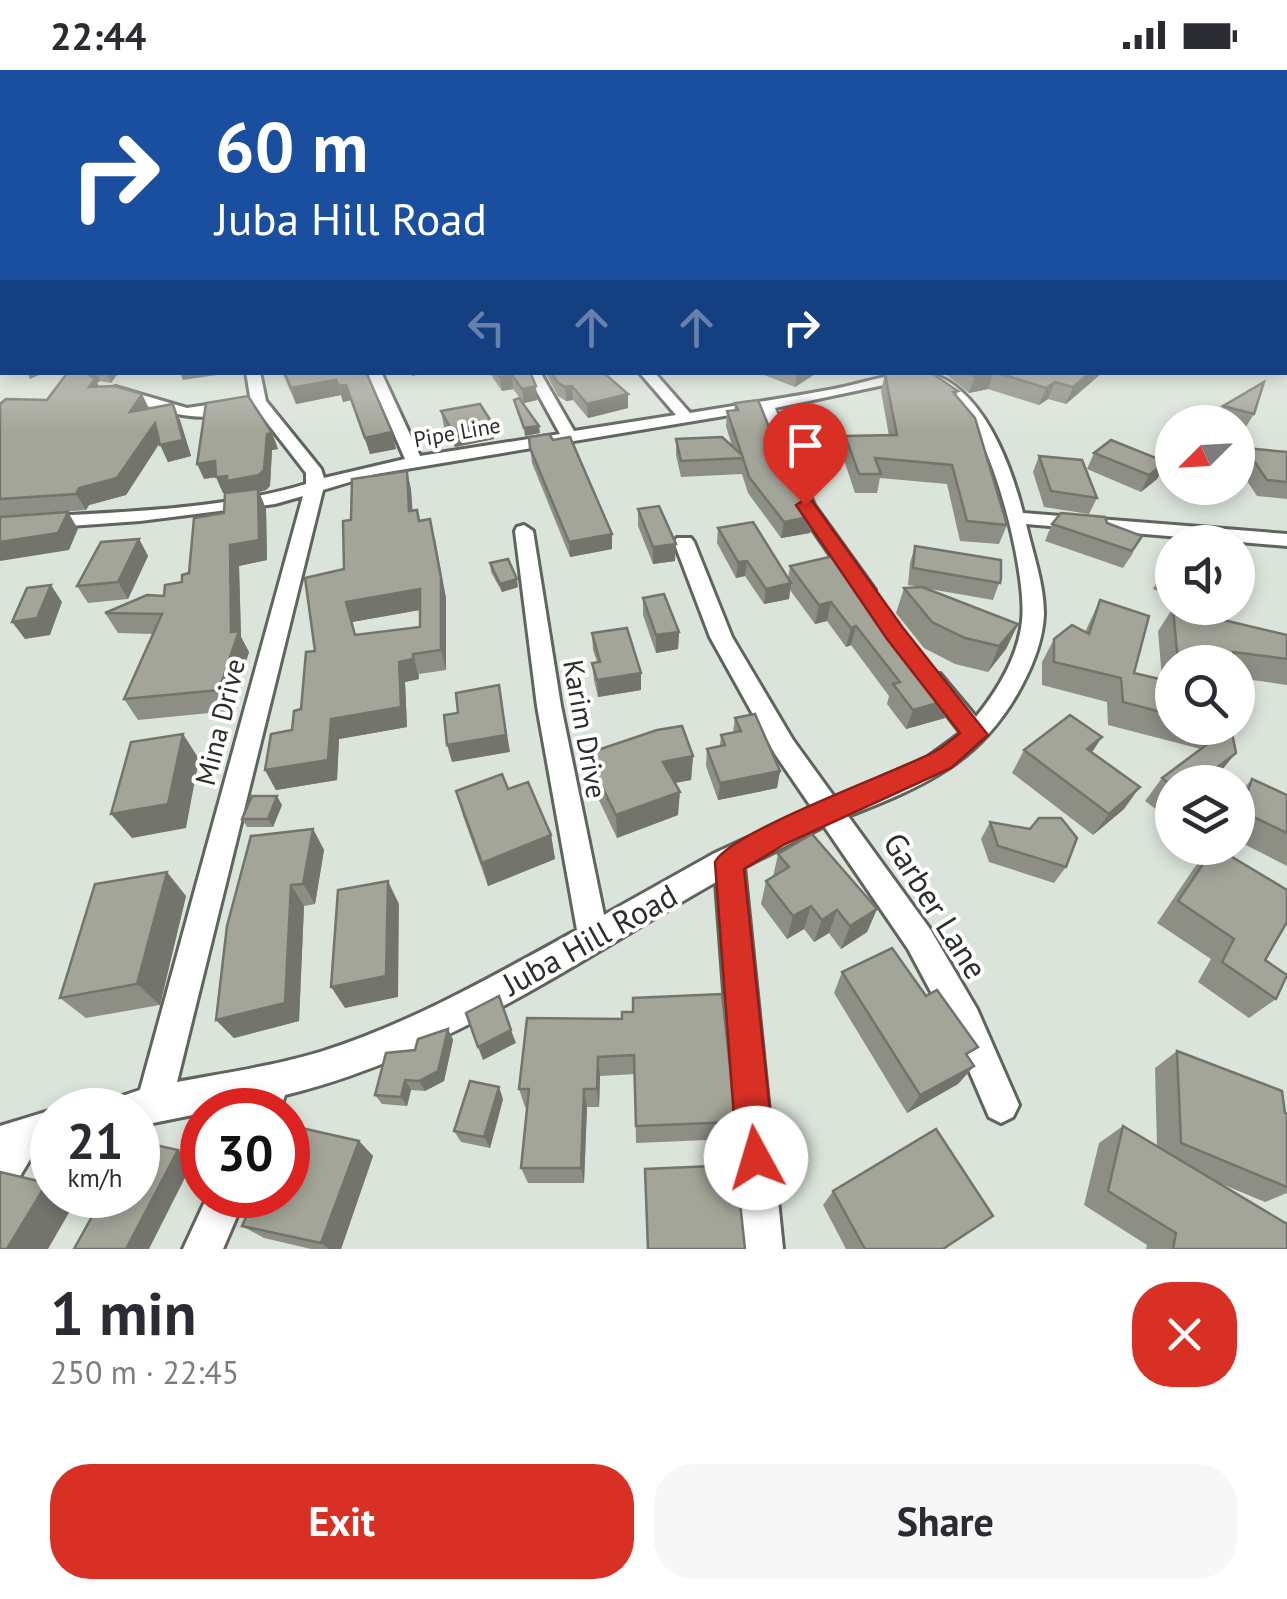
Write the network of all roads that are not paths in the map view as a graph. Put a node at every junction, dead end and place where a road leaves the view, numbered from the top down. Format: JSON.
{"nodes":[{"id":1,"x":254,"y":375,"type":"edge"},
{"id":2,"x":375,"y":375,"type":"edge"},
{"id":3,"x":534,"y":375,"type":"edge"},
{"id":4,"x":649,"y":375,"type":"edge"},
{"id":5,"x":914,"y":375,"type":"edge"},
{"id":6,"x":926,"y":375,"type":"edge"},
{"id":7,"x":102,"y":388,"type":"edge"},
{"id":8,"x":259,"y":402,"type":"junction"},
{"id":9,"x":766,"y":405,"type":"junction"},
{"id":10,"x":685,"y":416,"type":"junction"},
{"id":11,"x":569,"y":436,"type":"junction"},
{"id":12,"x":415,"y":462,"type":"junction"},
{"id":13,"x":315,"y":486,"type":"junction"},
{"id":14,"x":1015,"y":518,"type":"junction"},
{"id":15,"x":0,"y":525,"type":"edge"},
{"id":16,"x":524,"y":531,"type":"dead end"},
{"id":17,"x":1287,"y":540,"type":"edge"},
{"id":18,"x":684,"y":542,"type":"dead end"},
{"id":19,"x":873,"y":602,"type":"edge"},
{"id":20,"x":918,"y":663,"type":"edge"},
{"id":21,"x":976,"y":735,"type":"junction"},
{"id":22,"x":830,"y":811,"type":"junction"},
{"id":23,"x":730,"y":862,"type":"junction"},
{"id":24,"x":593,"y":936,"type":"junction"},
{"id":25,"x":146,"y":1088,"type":"edge"},
{"id":26,"x":283,"y":1088,"type":"edge"},
{"id":27,"x":1001,"y":1105,"type":"dead end"},
{"id":28,"x":25,"y":1136,"type":"edge"},
{"id":29,"x":0,"y":1175,"type":"edge"},
{"id":30,"x":217,"y":1218,"type":"edge"},
{"id":31,"x":203,"y":1249,"type":"edge"},
{"id":32,"x":763,"y":1249,"type":"edge"}],
"edges":[{"from":1,"to":8,"type":"street"},
{"from":2,"to":12,"type":"street"},
{"from":3,"to":11,"type":"street"},
{"from":4,"to":10,"type":"street"},
{"from":5,"to":9,"type":"street","name":"Pipe Line"},
{"from":6,"to":14,"type":"street","name":"Juba Hill Road"},
{"from":7,"to":8,"type":"street"},
{"from":8,"to":13,"type":"street"},
{"from":9,"to":10,"type":"street","name":"Pipe Line"},
{"from":9,"to":19,"type":"street"},
{"from":10,"to":11,"type":"street","name":"Pipe Line"},
{"from":11,"to":12,"type":"street","name":"Pipe Line"},
{"from":12,"to":13,"type":"street","name":"Pipe Line"},
{"from":13,"to":15,"type":"street","name":"Pipe Line"},
{"from":13,"to":25,"type":"street","name":"Mina Drive"},
{"from":14,"to":17,"type":"street"},
{"from":14,"to":21,"type":"street","name":"Juba Hill Road"},
{"from":16,"to":24,"type":"street","name":"Karim Drive"},
{"from":18,"to":22,"type":"street","name":"Garber Lane"},
{"from":20,"to":21,"type":"street"},
{"from":21,"to":22,"type":"street","name":"Juba Hill Road"},
{"from":22,"to":23,"type":"street","name":"Juba Hill Road"},
{"from":22,"to":27,"type":"street","name":"Garber Lane"},
{"from":23,"to":24,"type":"street","name":"Juba Hill Road"},
{"from":23,"to":32,"type":"street"},
{"from":24,"to":26,"type":"street","name":"Juba Hill Road"},
{"from":28,"to":29,"type":"street"},
{"from":30,"to":31,"type":"street"}]}
